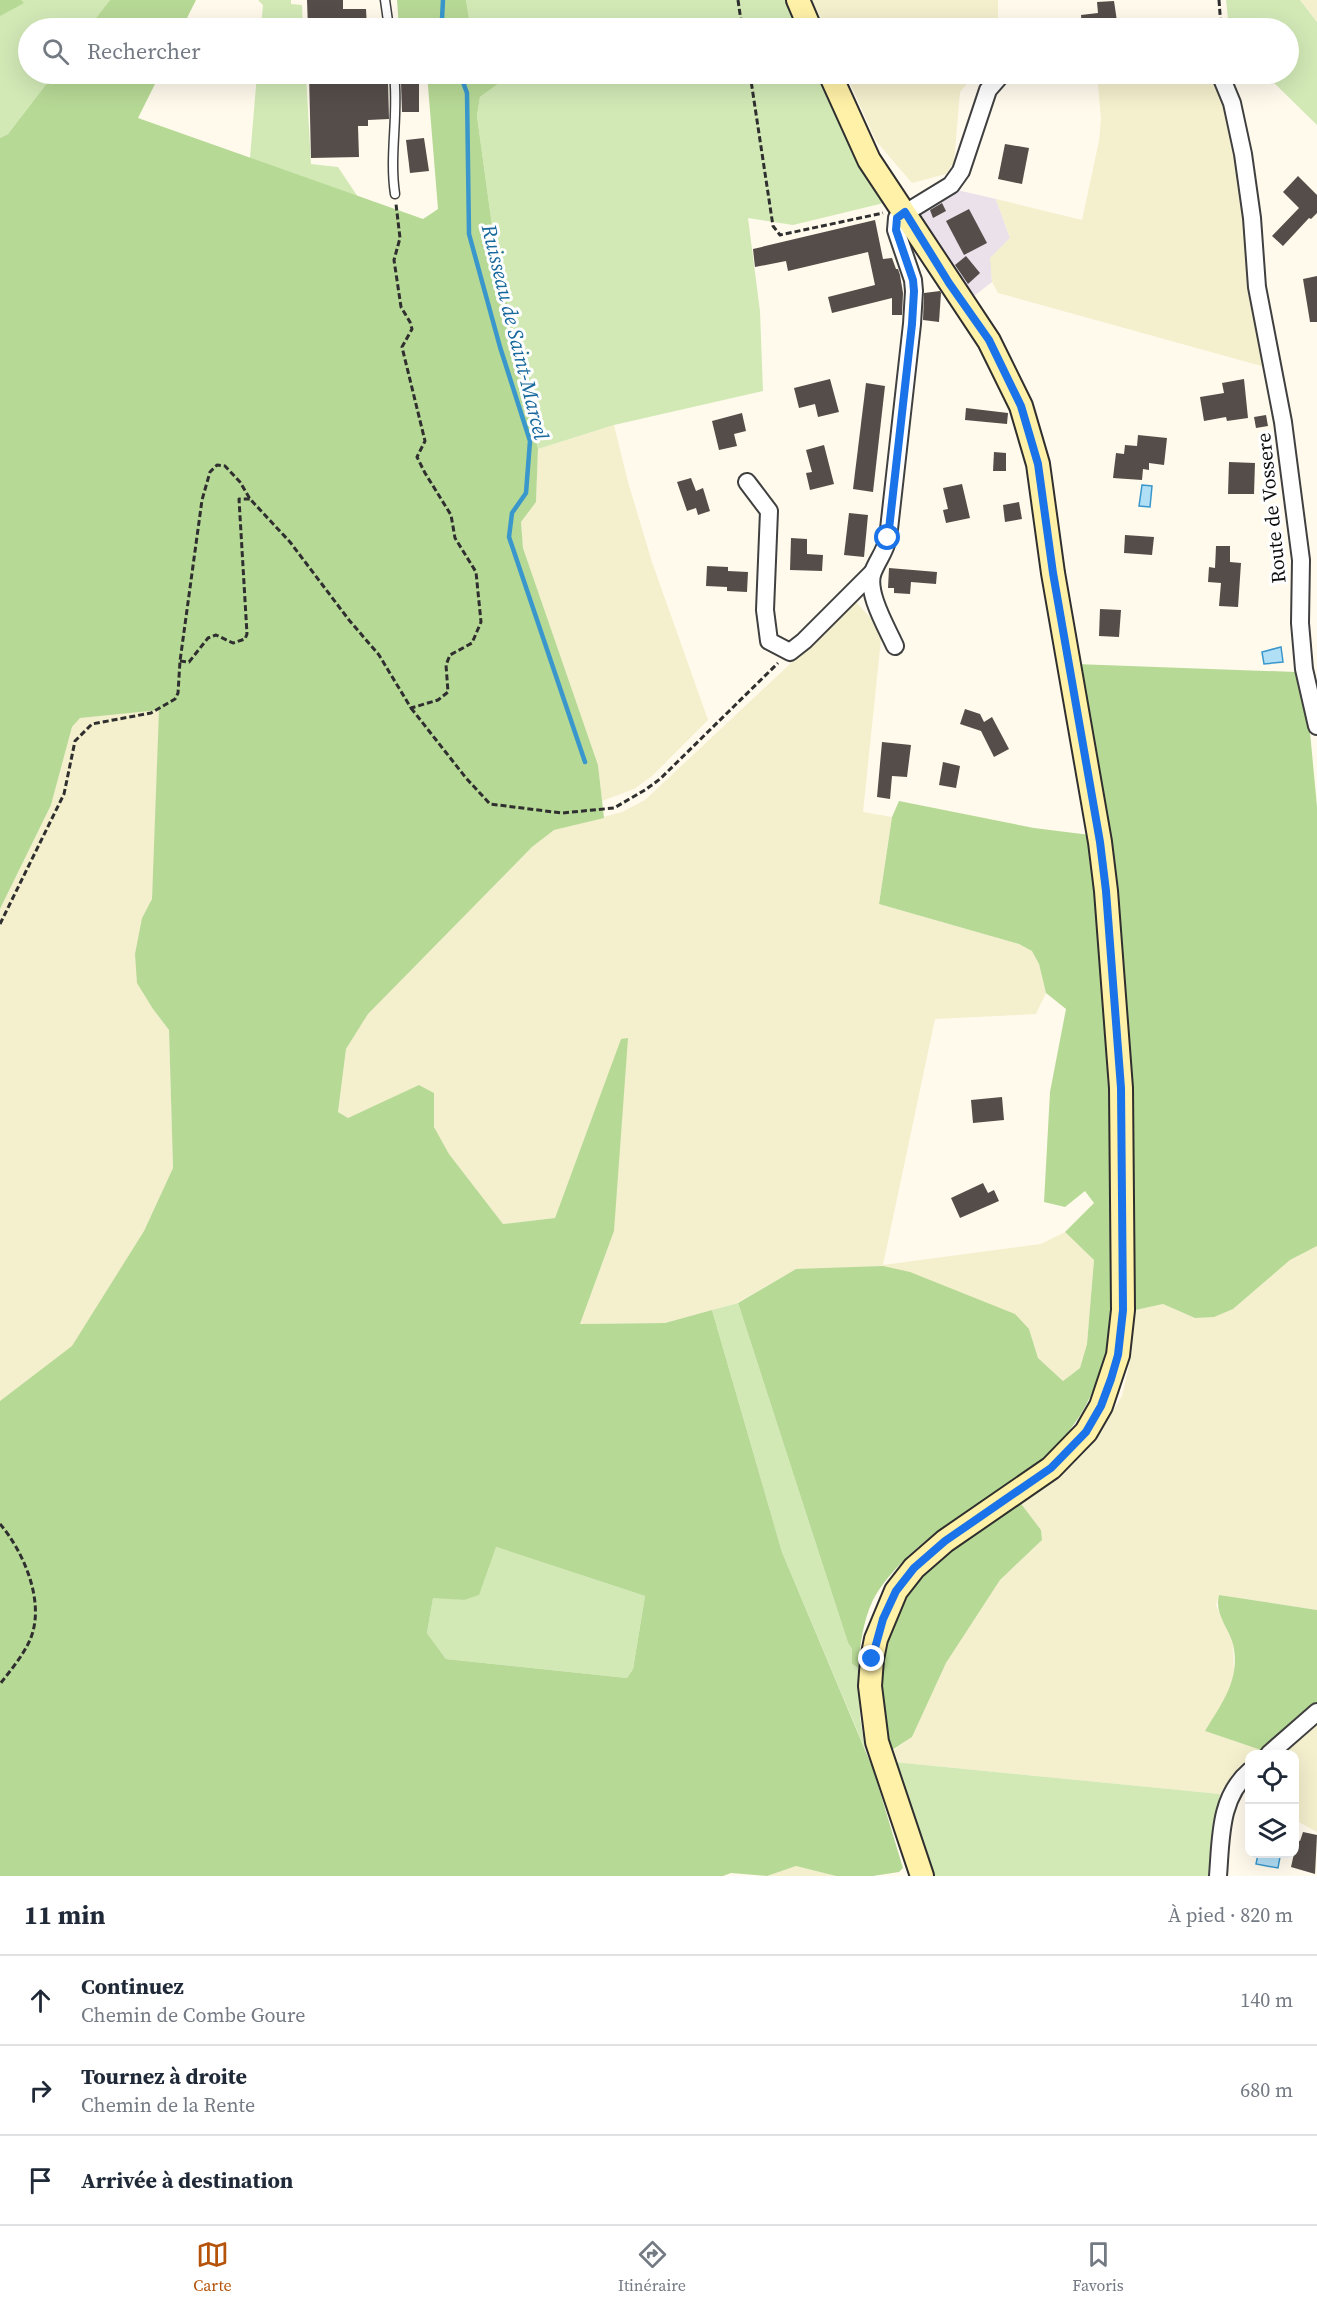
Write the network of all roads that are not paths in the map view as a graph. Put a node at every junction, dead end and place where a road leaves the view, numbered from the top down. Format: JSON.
{"nodes":[{"id":1,"x":798,"y":0,"type":"edge"},
{"id":2,"x":385,"y":2,"type":"edge"},
{"id":3,"x":387,"y":18,"type":"edge"},
{"id":4,"x":806,"y":18,"type":"edge"},
{"id":5,"x":394,"y":84,"type":"edge"},
{"id":6,"x":835,"y":84,"type":"edge"},
{"id":7,"x":993,"y":84,"type":"edge"},
{"id":8,"x":1224,"y":84,"type":"edge"},
{"id":9,"x":395,"y":194,"type":"road end"},
{"id":10,"x":901,"y":215,"type":"junction"},
{"id":11,"x":747,"y":482,"type":"dead end"},
{"id":12,"x":872,"y":573,"type":"junction"},
{"id":13,"x":895,"y":646,"type":"dead end"},
{"id":14,"x":1317,"y":726,"type":"edge"},
{"id":15,"x":1317,"y":1712,"type":"edge"},
{"id":16,"x":1275,"y":1750,"type":"edge"},
{"id":17,"x":1245,"y":1776,"type":"edge"},
{"id":18,"x":922,"y":1876,"type":"edge"},
{"id":19,"x":1218,"y":1876,"type":"edge"}],
"edges":[{"from":1,"to":4,"type":"street"},
{"from":2,"to":3,"type":"lane"},
{"from":5,"to":9,"type":"lane"},
{"from":6,"to":10,"type":"street"},
{"from":7,"to":10,"type":"street"},
{"from":8,"to":14,"type":"street","name":"Route de Vossere"},
{"from":10,"to":12,"type":"street"},
{"from":10,"to":18,"type":"street"},
{"from":11,"to":12,"type":"street"},
{"from":12,"to":13,"type":"street"},
{"from":15,"to":16,"type":"street"},
{"from":17,"to":19,"type":"street"}]}
